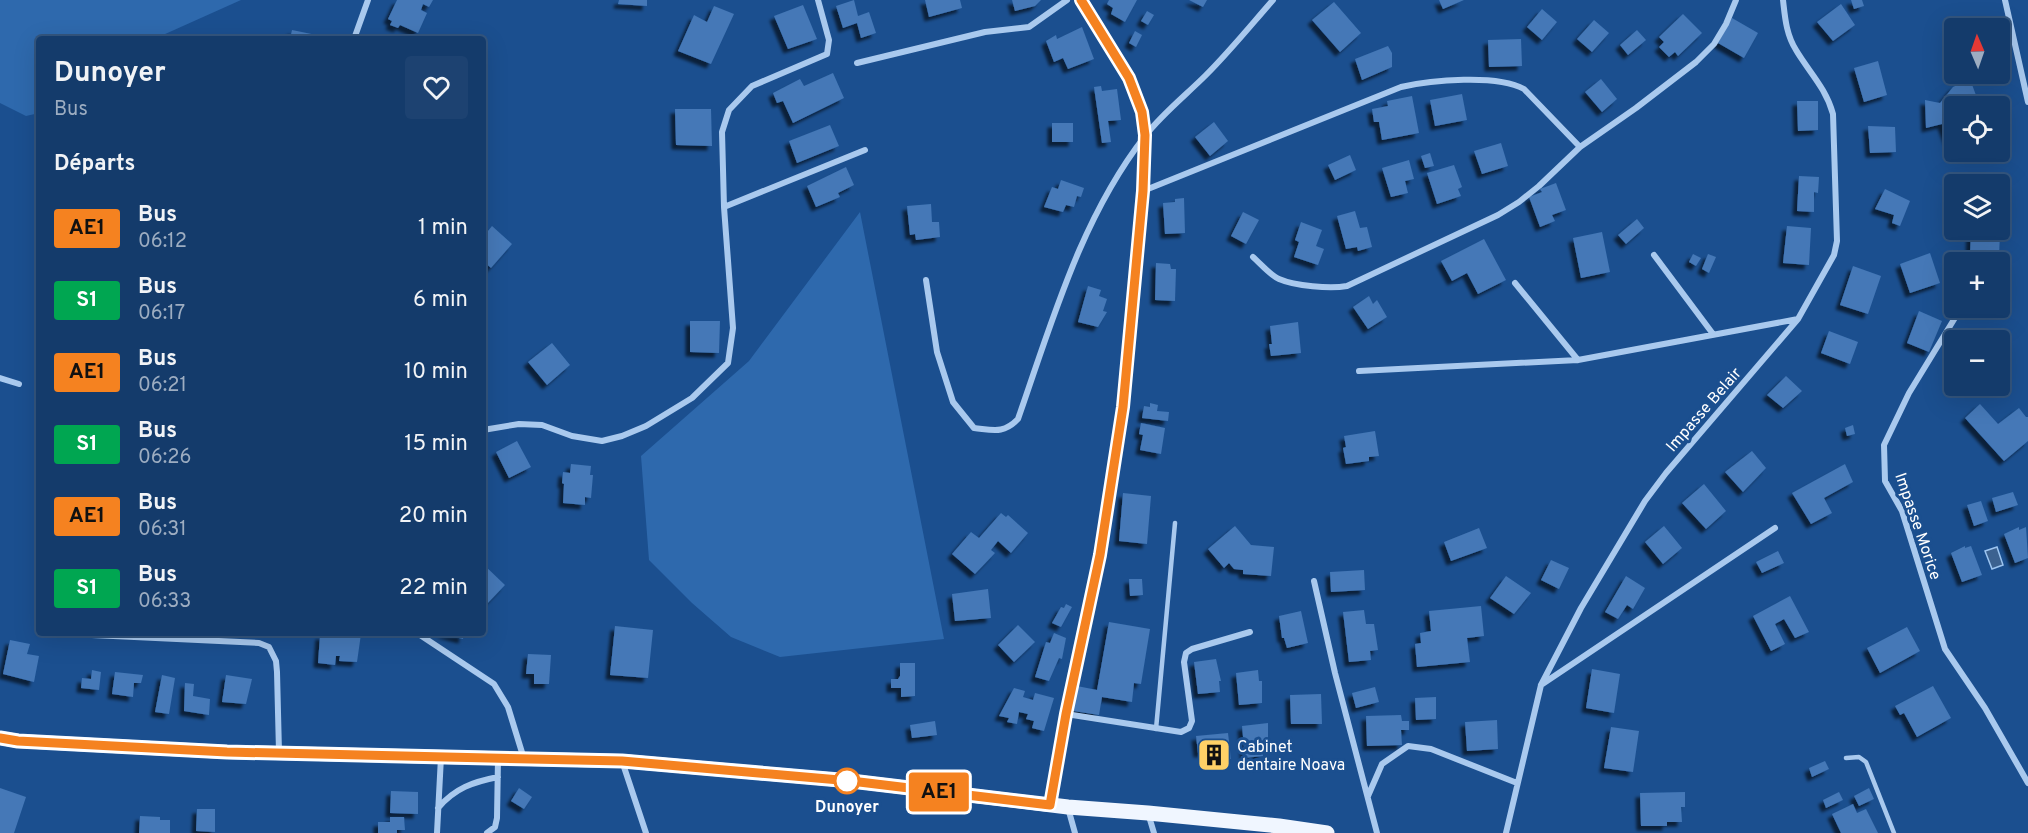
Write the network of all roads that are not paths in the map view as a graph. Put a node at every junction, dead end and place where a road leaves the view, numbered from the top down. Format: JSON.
{"nodes":[{"id":1,"x":368,"y":0,"type":"edge"},
{"id":2,"x":818,"y":0,"type":"edge"},
{"id":3,"x":1067,"y":0,"type":"edge"},
{"id":4,"x":1081,"y":0,"type":"edge"},
{"id":5,"x":1273,"y":0,"type":"edge"},
{"id":6,"x":1736,"y":0,"type":"edge"},
{"id":7,"x":1783,"y":0,"type":"edge"},
{"id":8,"x":2005,"y":0,"type":"edge"},
{"id":9,"x":355,"y":36,"type":"edge"},
{"id":10,"x":857,"y":63,"type":"dead end"},
{"id":11,"x":2028,"y":102,"type":"edge"},
{"id":12,"x":1145,"y":135,"type":"junction"},
{"id":13,"x":1581,"y":147,"type":"junction"},
{"id":14,"x":865,"y":150,"type":"dead end"},
{"id":15,"x":1143,"y":191,"type":"junction"},
{"id":16,"x":724,"y":207,"type":"junction"},
{"id":17,"x":1654,"y":255,"type":"dead end"},
{"id":18,"x":1253,"y":257,"type":"dead end"},
{"id":19,"x":926,"y":280,"type":"dead end"},
{"id":20,"x":1515,"y":283,"type":"dead end"},
{"id":21,"x":1955,"y":318,"type":"edge"},
{"id":22,"x":1798,"y":319,"type":"junction"},
{"id":23,"x":1713,"y":334,"type":"junction"},
{"id":24,"x":1578,"y":360,"type":"junction"},
{"id":25,"x":1359,"y":370,"type":"dead end"},
{"id":26,"x":0,"y":378,"type":"edge"},
{"id":27,"x":19,"y":384,"type":"dead end"},
{"id":28,"x":486,"y":430,"type":"edge"},
{"id":29,"x":1175,"y":524,"type":"dead end"},
{"id":30,"x":1775,"y":528,"type":"dead end"},
{"id":31,"x":1314,"y":581,"type":"dead end"},
{"id":32,"x":1250,"y":632,"type":"dead end"},
{"id":33,"x":197,"y":636,"type":"edge"},
{"id":34,"x":422,"y":636,"type":"edge"},
{"id":35,"x":1541,"y":685,"type":"junction"},
{"id":36,"x":1066,"y":714,"type":"junction"},
{"id":37,"x":1156,"y":729,"type":"junction"},
{"id":38,"x":0,"y":738,"type":"edge"},
{"id":39,"x":279,"y":753,"type":"junction"},
{"id":40,"x":441,"y":757,"type":"junction"},
{"id":41,"x":1846,"y":758,"type":"dead end"},
{"id":42,"x":498,"y":759,"type":"junction"},
{"id":43,"x":524,"y":759,"type":"junction"},
{"id":44,"x":622,"y":761,"type":"junction"},
{"id":45,"x":498,"y":777,"type":"junction"},
{"id":46,"x":1517,"y":783,"type":"junction"},
{"id":47,"x":2028,"y":783,"type":"edge"},
{"id":48,"x":1368,"y":796,"type":"junction"},
{"id":49,"x":1050,"y":805,"type":"junction"},
{"id":50,"x":1068,"y":807,"type":"junction"},
{"id":51,"x":438,"y":809,"type":"junction"},
{"id":52,"x":1148,"y":813,"type":"junction"},
{"id":53,"x":437,"y":833,"type":"edge"},
{"id":54,"x":487,"y":833,"type":"edge"},
{"id":55,"x":645,"y":833,"type":"edge"},
{"id":56,"x":1075,"y":833,"type":"edge"},
{"id":57,"x":1154,"y":833,"type":"edge"},
{"id":58,"x":1327,"y":833,"type":"edge"},
{"id":59,"x":1377,"y":833,"type":"edge"},
{"id":60,"x":1506,"y":833,"type":"edge"},
{"id":61,"x":1894,"y":833,"type":"edge"}],
"edges":[{"from":1,"to":9,"type":"street"},
{"from":2,"to":16,"type":"street"},
{"from":3,"to":10,"type":"street"},
{"from":4,"to":12,"type":"street"},
{"from":5,"to":12,"type":"street"},
{"from":6,"to":13,"type":"street"},
{"from":7,"to":22,"type":"street","name":"Impasse Belair"},
{"from":8,"to":11,"type":"street"},
{"from":12,"to":15,"type":"street"},
{"from":12,"to":19,"type":"street"},
{"from":13,"to":15,"type":"street"},
{"from":13,"to":18,"type":"street"},
{"from":14,"to":16,"type":"street"},
{"from":15,"to":36,"type":"street"},
{"from":16,"to":28,"type":"street"},
{"from":17,"to":23,"type":"street"},
{"from":20,"to":24,"type":"street"},
{"from":21,"to":47,"type":"street","name":"Impasse Morice"},
{"from":22,"to":23,"type":"street"},
{"from":22,"to":35,"type":"street","name":"Impasse Belair"},
{"from":23,"to":24,"type":"street"},
{"from":24,"to":25,"type":"street"},
{"from":26,"to":27,"type":"street"},
{"from":29,"to":37,"type":"lane"},
{"from":30,"to":35,"type":"street"},
{"from":31,"to":48,"type":"street"},
{"from":32,"to":37,"type":"street"},
{"from":33,"to":39,"type":"street"},
{"from":34,"to":43,"type":"street"},
{"from":35,"to":46,"type":"street","name":"Impasse Belair"},
{"from":36,"to":37,"type":"street"},
{"from":36,"to":49,"type":"street"},
{"from":38,"to":39,"type":"main road"},
{"from":39,"to":40,"type":"main road"},
{"from":40,"to":42,"type":"main road"},
{"from":40,"to":51,"type":"street"},
{"from":41,"to":61,"type":"lane"},
{"from":42,"to":43,"type":"main road"},
{"from":42,"to":45,"type":"street"},
{"from":43,"to":44,"type":"main road"},
{"from":44,"to":49,"type":"main road"},
{"from":44,"to":55,"type":"street"},
{"from":45,"to":51,"type":"street"},
{"from":45,"to":54,"type":"street"},
{"from":46,"to":48,"type":"street"},
{"from":46,"to":60,"type":"street","name":"Impasse Belair"},
{"from":48,"to":59,"type":"street"},
{"from":49,"to":50,"type":"main road"},
{"from":50,"to":52,"type":"main road"},
{"from":50,"to":56,"type":"street"},
{"from":51,"to":53,"type":"street"},
{"from":52,"to":57,"type":"street"},
{"from":52,"to":58,"type":"main road"}]}
